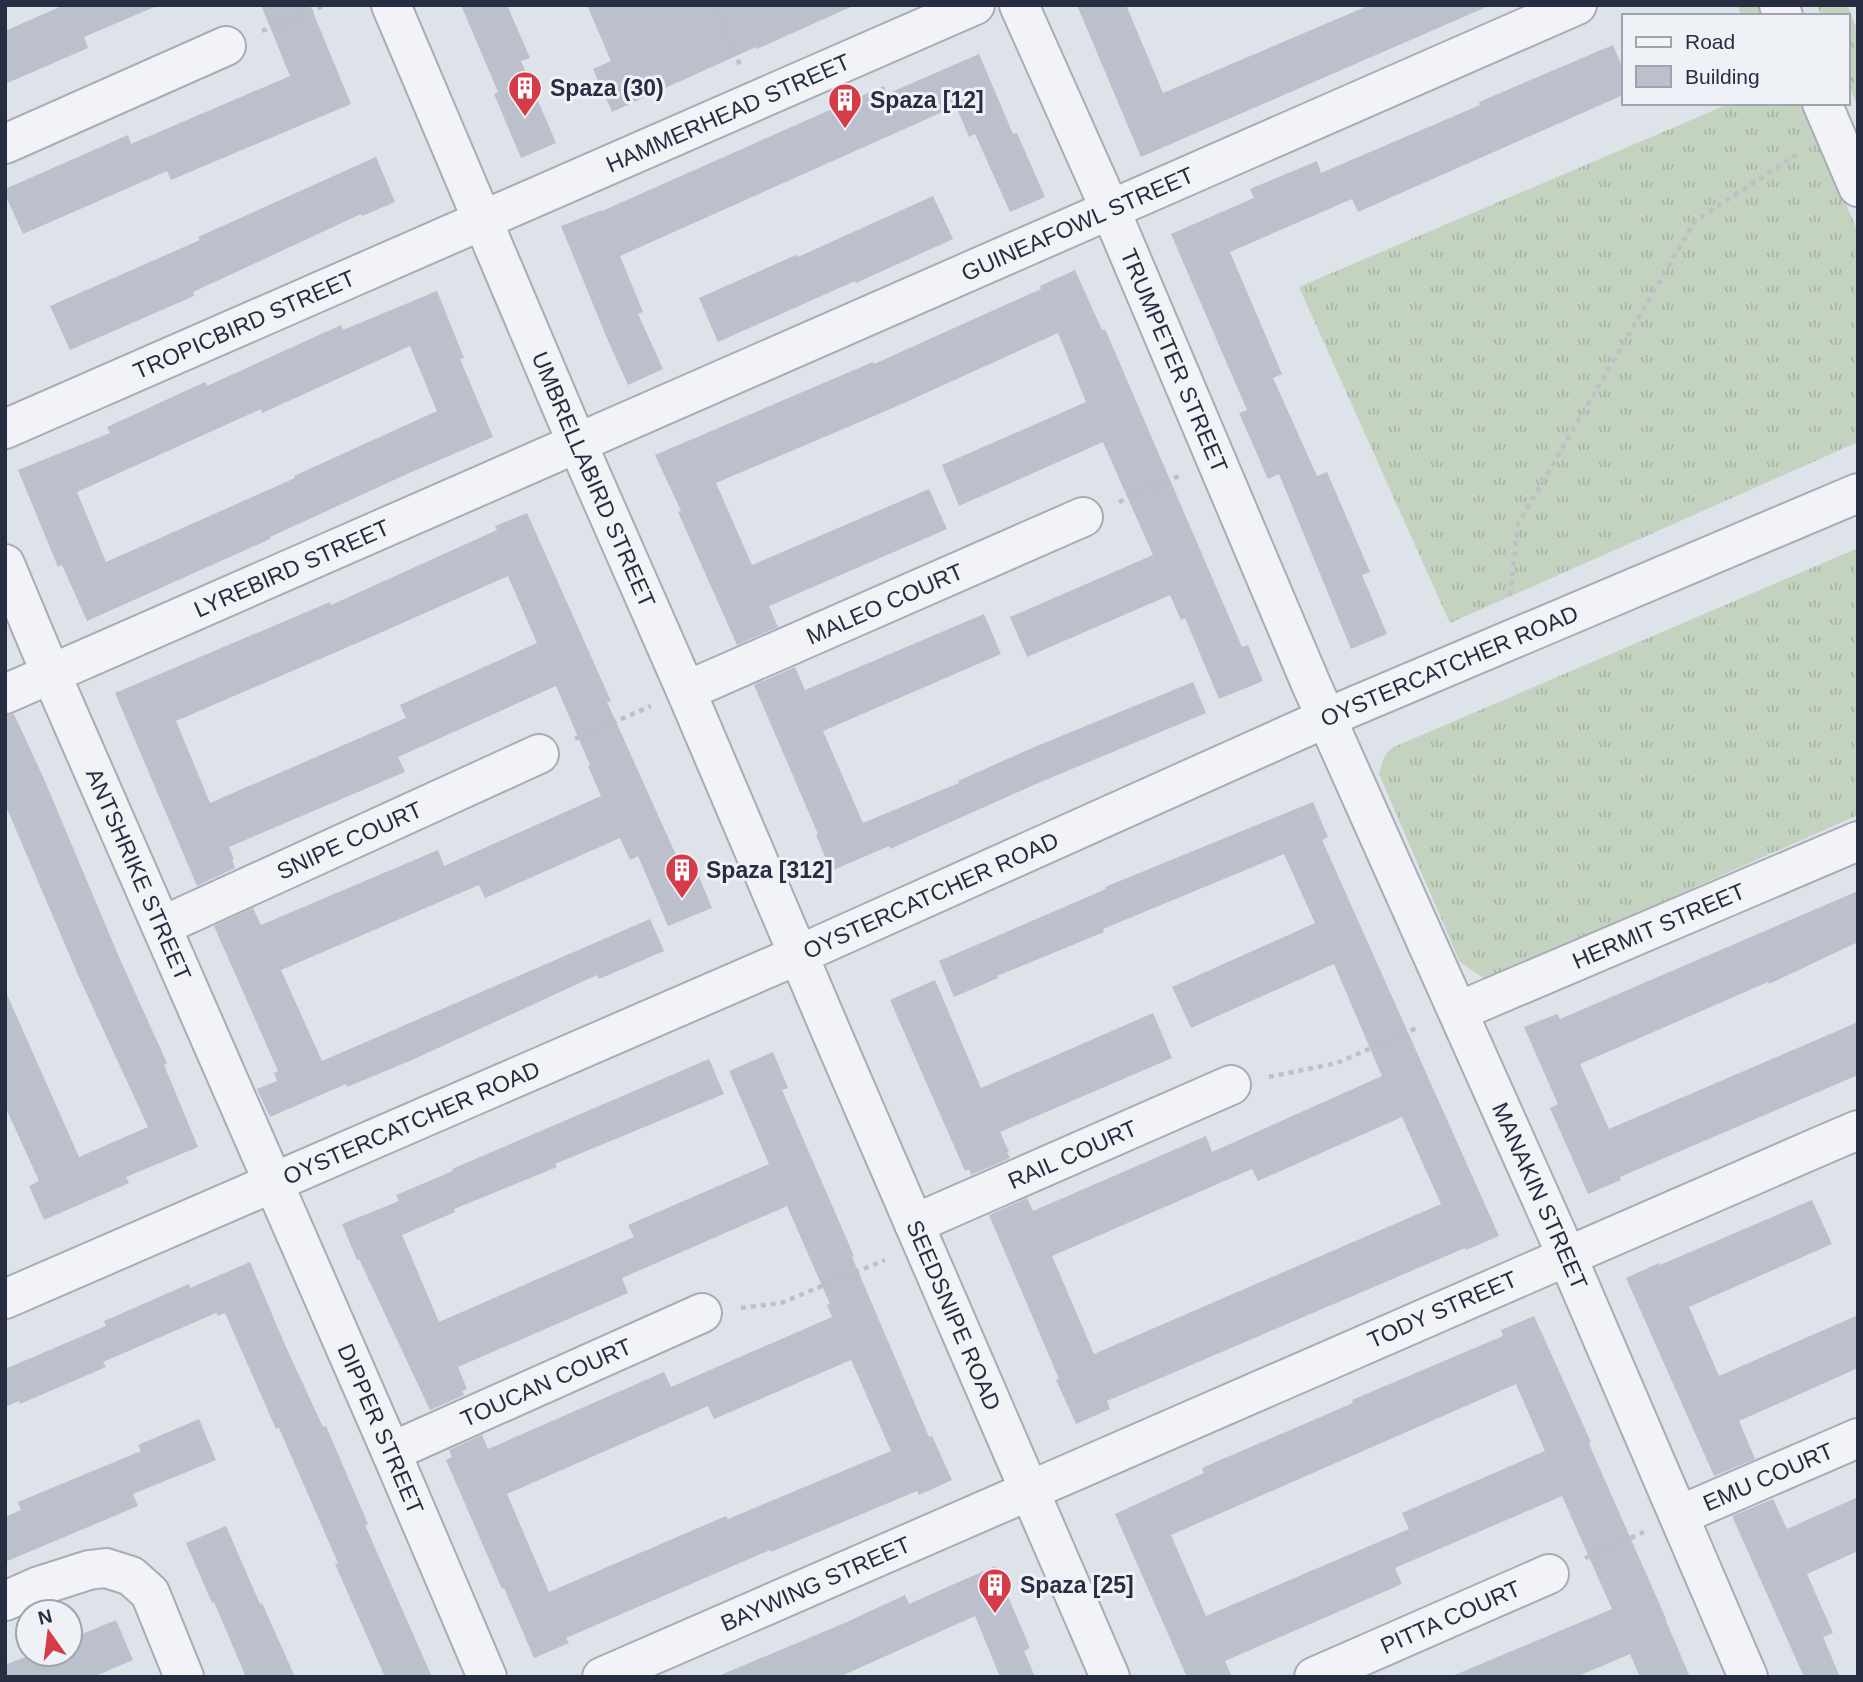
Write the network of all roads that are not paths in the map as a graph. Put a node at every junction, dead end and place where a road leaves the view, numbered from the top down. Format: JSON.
{"nodes":[{"id":1,"x":391,"y":5,"type":"edge"},
{"id":2,"x":975,"y":5,"type":"edge"},
{"id":3,"x":1019,"y":5,"type":"edge"},
{"id":4,"x":1577,"y":5,"type":"edge"},
{"id":5,"x":226,"y":46,"type":"road end"},
{"id":6,"x":1827,"y":117,"type":"edge"},
{"id":7,"x":5,"y":144,"type":"edge"},
{"id":8,"x":1858,"y":187,"type":"edge"},
{"id":9,"x":1110,"y":209,"type":"junction"},
{"id":10,"x":482,"y":220,"type":"junction"},
{"id":11,"x":5,"y":429,"type":"edge"},
{"id":12,"x":578,"y":443,"type":"junction"},
{"id":13,"x":1858,"y":493,"type":"edge"},
{"id":14,"x":1083,"y":517,"type":"road end"},
{"id":15,"x":5,"y":564,"type":"edge"},
{"id":16,"x":51,"y":674,"type":"junction"},
{"id":17,"x":686,"y":691,"type":"junction"},
{"id":18,"x":5,"y":694,"type":"edge"},
{"id":19,"x":1326,"y":718,"type":"junction"},
{"id":20,"x":539,"y":754,"type":"road end"},
{"id":21,"x":1858,"y":841,"type":"edge"},
{"id":22,"x":162,"y":926,"type":"junction"},
{"id":23,"x":798,"y":956,"type":"junction"},
{"id":24,"x":1459,"y":1010,"type":"junction"},
{"id":25,"x":1231,"y":1085,"type":"road end"},
{"id":26,"x":1858,"y":1130,"type":"edge"},
{"id":27,"x":273,"y":1183,"type":"junction"},
{"id":28,"x":918,"y":1234,"type":"junction"},
{"id":29,"x":1566,"y":1254,"type":"junction"},
{"id":30,"x":5,"y":1299,"type":"edge"},
{"id":31,"x":702,"y":1313,"type":"road end"},
{"id":32,"x":1858,"y":1438,"type":"edge"},
{"id":33,"x":391,"y":1452,"type":"junction"},
{"id":34,"x":1029,"y":1491,"type":"junction"},
{"id":35,"x":1679,"y":1516,"type":"junction"},
{"id":36,"x":1549,"y":1574,"type":"road end"},
{"id":37,"x":5,"y":1601,"type":"edge"},
{"id":38,"x":184,"y":1677,"type":"edge"},
{"id":39,"x":487,"y":1677,"type":"edge"},
{"id":40,"x":602,"y":1677,"type":"edge"},
{"id":41,"x":1110,"y":1677,"type":"edge"},
{"id":42,"x":1314,"y":1677,"type":"edge"},
{"id":43,"x":1748,"y":1677,"type":"edge"}],
"edges":[{"from":1,"to":10,"type":"street","name":"UMBRELLABIRD STREET"},
{"from":2,"to":10,"type":"street","name":"HAMMERHEAD STREET"},
{"from":3,"to":9,"type":"street","name":"TRUMPETER STREET"},
{"from":4,"to":9,"type":"street","name":"GUINEAFOWL STREET"},
{"from":5,"to":7,"type":"street"},
{"from":6,"to":8,"type":"street"},
{"from":9,"to":12,"type":"street","name":"GUINEAFOWL STREET"},
{"from":9,"to":19,"type":"street","name":"TRUMPETER STREET"},
{"from":10,"to":11,"type":"street","name":"TROPICBIRD STREET"},
{"from":10,"to":12,"type":"street","name":"UMBRELLABIRD STREET"},
{"from":12,"to":16,"type":"street","name":"LYREBIRD STREET"},
{"from":12,"to":17,"type":"street","name":"UMBRELLABIRD STREET"},
{"from":13,"to":19,"type":"street","name":"OYSTERCATCHER ROAD"},
{"from":14,"to":17,"type":"street","name":"MALEO COURT"},
{"from":15,"to":16,"type":"street","name":"ANTSHRIKE STREET"},
{"from":16,"to":18,"type":"street","name":"LYREBIRD STREET"},
{"from":16,"to":22,"type":"street","name":"ANTSHRIKE STREET"},
{"from":17,"to":23,"type":"street","name":"UMBRELLABIRD STREET"},
{"from":19,"to":23,"type":"street","name":"OYSTERCATCHER ROAD"},
{"from":19,"to":24,"type":"street","name":"MANAKIN STREET"},
{"from":20,"to":22,"type":"street","name":"SNIPE COURT"},
{"from":21,"to":24,"type":"street","name":"HERMIT STREET"},
{"from":22,"to":27,"type":"street","name":"ANTSHRIKE STREET"},
{"from":23,"to":27,"type":"street","name":"OYSTERCATCHER ROAD"},
{"from":23,"to":28,"type":"street","name":"SEEDSNIPE ROAD"},
{"from":24,"to":29,"type":"street","name":"MANAKIN STREET"},
{"from":25,"to":28,"type":"street","name":"RAIL COURT"},
{"from":26,"to":29,"type":"street","name":"TODY STREET"},
{"from":27,"to":30,"type":"street","name":"OYSTERCATCHER ROAD"},
{"from":27,"to":33,"type":"street","name":"DIPPER STREET"},
{"from":28,"to":34,"type":"street","name":"SEEDSNIPE ROAD"},
{"from":29,"to":34,"type":"street","name":"TODY STREET"},
{"from":29,"to":35,"type":"street","name":"MANAKIN STREET"},
{"from":31,"to":33,"type":"street","name":"TOUCAN COURT"},
{"from":32,"to":35,"type":"street","name":"EMU COURT"},
{"from":33,"to":39,"type":"street","name":"DIPPER STREET"},
{"from":34,"to":40,"type":"street","name":"BAYWING STREET"},
{"from":34,"to":41,"type":"street","name":"SEEDSNIPE ROAD"},
{"from":35,"to":43,"type":"street","name":"MANAKIN STREET"},
{"from":36,"to":42,"type":"street","name":"PITTA COURT"},
{"from":37,"to":38,"type":"street"}]}
